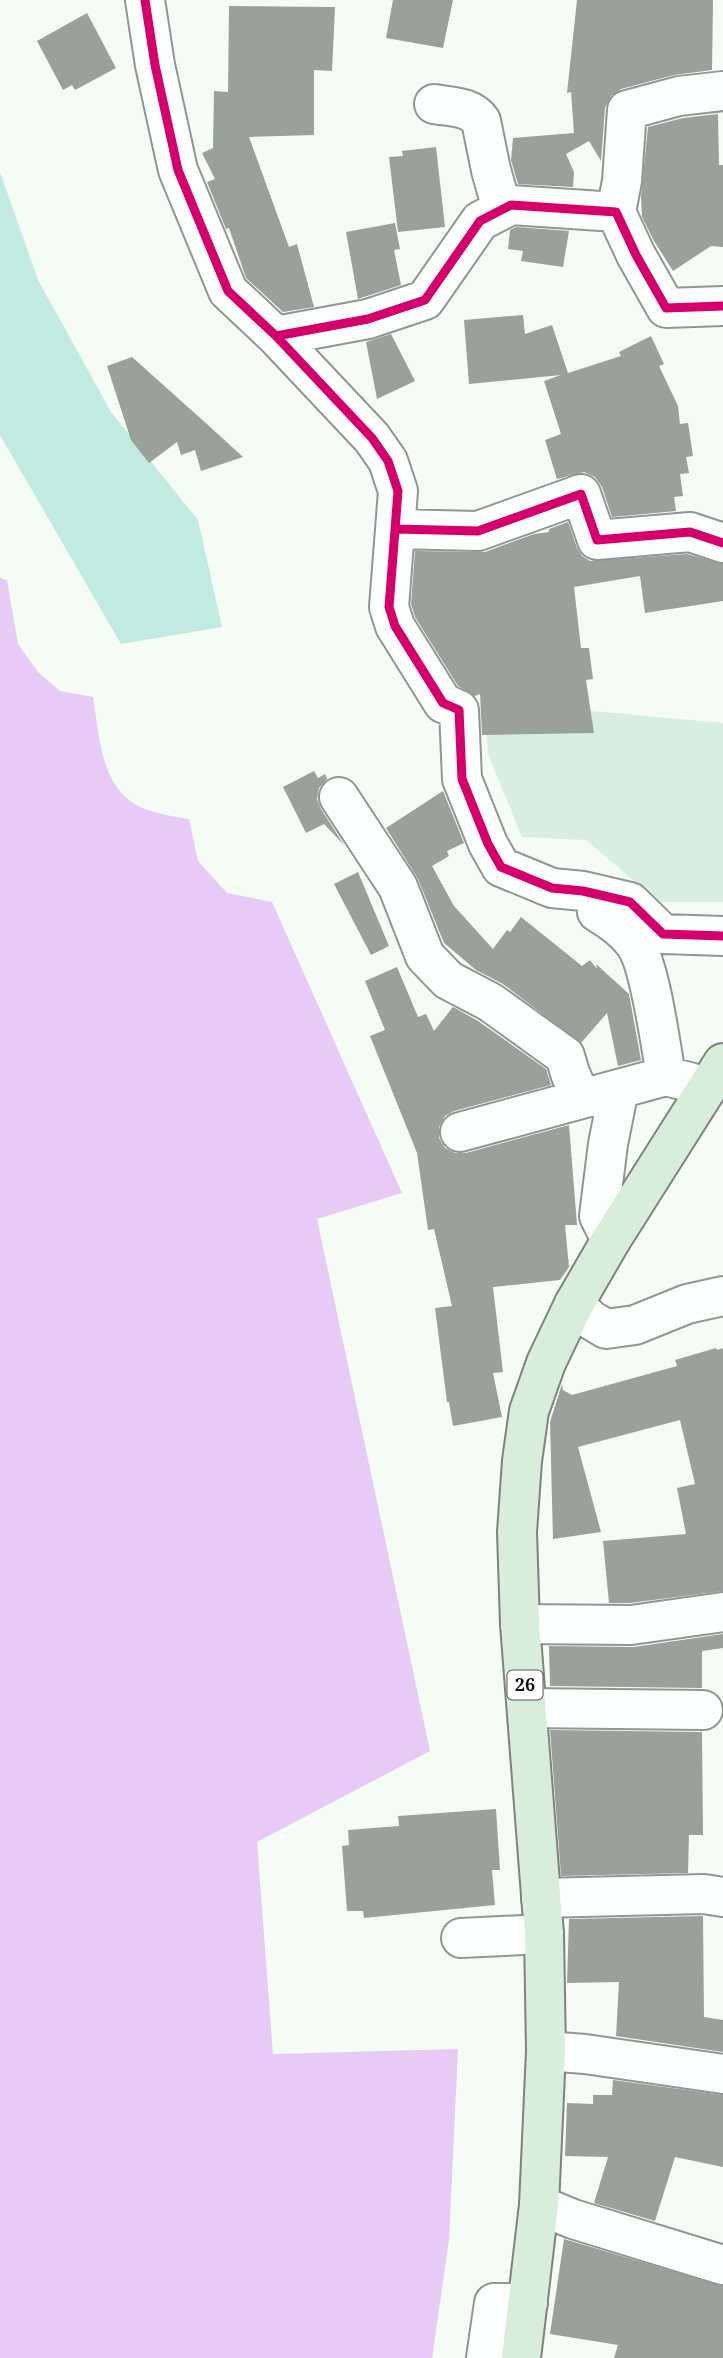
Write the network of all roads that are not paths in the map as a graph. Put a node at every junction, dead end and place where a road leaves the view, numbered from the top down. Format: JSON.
{"nodes":[{"id":1,"x":145,"y":0,"type":"edge"},
{"id":2,"x":723,"y":91,"type":"edge"},
{"id":3,"x":434,"y":104,"type":"dead end"},
{"id":4,"x":502,"y":209,"type":"junction"},
{"id":5,"x":616,"y":212,"type":"junction"},
{"id":6,"x":723,"y":306,"type":"edge"},
{"id":7,"x":275,"y":336,"type":"junction"},
{"id":8,"x":396,"y":528,"type":"junction"},
{"id":9,"x":723,"y":543,"type":"edge"},
{"id":10,"x":339,"y":797,"type":"dead end"},
{"id":11,"x":555,"y":882,"type":"junction"},
{"id":12,"x":723,"y":936,"type":"edge"},
{"id":13,"x":715,"y":1075,"type":"edge"},
{"id":14,"x":666,"y":1076,"type":"junction"},
{"id":15,"x":619,"y":1089,"type":"junction"},
{"id":16,"x":581,"y":1099,"type":"junction"},
{"id":17,"x":460,"y":1132,"type":"dead end"},
{"id":18,"x":611,"y":1240,"type":"junction"},
{"id":19,"x":723,"y":1296,"type":"edge"},
{"id":20,"x":574,"y":1304,"type":"junction"},
{"id":21,"x":723,"y":1612,"type":"edge"},
{"id":22,"x":520,"y":1624,"type":"junction"},
{"id":23,"x":527,"y":1708,"type":"junction"},
{"id":24,"x":703,"y":1710,"type":"dead end"},
{"id":25,"x":723,"y":1897,"type":"edge"},
{"id":26,"x":542,"y":1916,"type":"junction"},
{"id":27,"x":461,"y":1938,"type":"dead end"},
{"id":28,"x":546,"y":2051,"type":"junction"},
{"id":29,"x":723,"y":2074,"type":"edge"},
{"id":30,"x":539,"y":2205,"type":"junction"},
{"id":31,"x":723,"y":2265,"type":"edge"},
{"id":32,"x":528,"y":2303,"type":"junction"},
{"id":33,"x":486,"y":2358,"type":"edge"},
{"id":34,"x":521,"y":2358,"type":"edge"}],
"edges":[{"from":1,"to":7,"type":"street"},
{"from":2,"to":5,"type":"street"},
{"from":3,"to":4,"type":"street"},
{"from":4,"to":5,"type":"street"},
{"from":4,"to":7,"type":"street"},
{"from":5,"to":6,"type":"street"},
{"from":7,"to":8,"type":"street"},
{"from":8,"to":9,"type":"street"},
{"from":8,"to":11,"type":"street"},
{"from":10,"to":16,"type":"street"},
{"from":11,"to":12,"type":"street"},
{"from":11,"to":14,"type":"street"},
{"from":13,"to":14,"type":"street"},
{"from":13,"to":18,"type":"main road","number":"26"},
{"from":14,"to":15,"type":"street"},
{"from":15,"to":16,"type":"street"},
{"from":15,"to":18,"type":"street"},
{"from":16,"to":17,"type":"street"},
{"from":18,"to":20,"type":"main road","number":"26"},
{"from":19,"to":20,"type":"street"},
{"from":20,"to":22,"type":"main road","number":"26"},
{"from":21,"to":22,"type":"street"},
{"from":22,"to":23,"type":"main road","number":"26"},
{"from":23,"to":24,"type":"street"},
{"from":23,"to":26,"type":"main road","number":"26"},
{"from":25,"to":26,"type":"street"},
{"from":26,"to":27,"type":"street"},
{"from":26,"to":28,"type":"main road","number":"26"},
{"from":28,"to":29,"type":"street"},
{"from":28,"to":30,"type":"main road","number":"26"},
{"from":30,"to":31,"type":"street"},
{"from":30,"to":32,"type":"main road","number":"26"},
{"from":32,"to":33,"type":"street"},
{"from":32,"to":34,"type":"main road","number":"26"}]}
